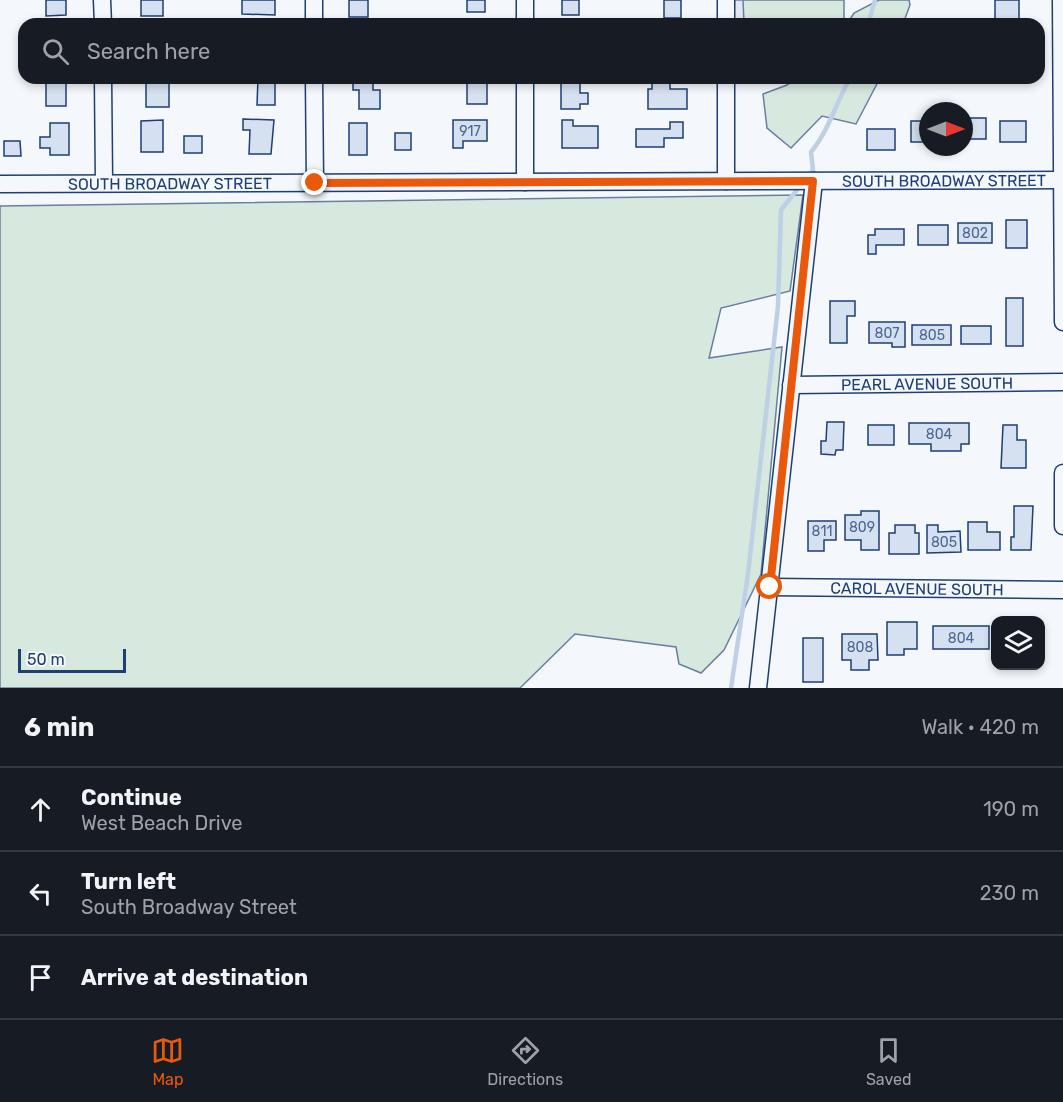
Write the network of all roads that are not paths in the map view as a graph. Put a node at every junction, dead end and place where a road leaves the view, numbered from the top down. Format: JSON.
{"nodes":[{"id":1,"x":102,"y":0,"type":"edge"},
{"id":2,"x":314,"y":0,"type":"edge"},
{"id":3,"x":525,"y":0,"type":"edge"},
{"id":4,"x":726,"y":0,"type":"edge"},
{"id":5,"x":1061,"y":0,"type":"edge"},
{"id":6,"x":103,"y":18,"type":"edge"},
{"id":7,"x":314,"y":18,"type":"edge"},
{"id":8,"x":525,"y":18,"type":"edge"},
{"id":9,"x":726,"y":18,"type":"edge"},
{"id":10,"x":103,"y":84,"type":"edge"},
{"id":11,"x":314,"y":84,"type":"edge"},
{"id":12,"x":525,"y":84,"type":"edge"},
{"id":13,"x":726,"y":84,"type":"edge"},
{"id":14,"x":1062,"y":101,"type":"edge"},
{"id":15,"x":1060,"y":180,"type":"junction"},
{"id":16,"x":726,"y":181,"type":"junction"},
{"id":17,"x":813,"y":181,"type":"junction"},
{"id":18,"x":525,"y":182,"type":"junction"},
{"id":19,"x":104,"y":183,"type":"junction"},
{"id":20,"x":315,"y":183,"type":"junction"},
{"id":21,"x":0,"y":184,"type":"edge"},
{"id":22,"x":1063,"y":322,"type":"edge"},
{"id":23,"x":1063,"y":382,"type":"edge"},
{"id":24,"x":791,"y":385,"type":"junction"},
{"id":25,"x":1063,"y":473,"type":"edge"},
{"id":26,"x":1063,"y":508,"type":"edge"},
{"id":27,"x":1063,"y":526,"type":"edge"},
{"id":28,"x":770,"y":587,"type":"junction"},
{"id":29,"x":1063,"y":590,"type":"edge"},
{"id":30,"x":758,"y":688,"type":"edge"}],
"edges":[{"from":1,"to":6,"type":"street"},
{"from":2,"to":7,"type":"street"},
{"from":3,"to":8,"type":"street"},
{"from":4,"to":9,"type":"street"},
{"from":5,"to":14,"type":"street"},
{"from":10,"to":19,"type":"street"},
{"from":11,"to":20,"type":"street"},
{"from":12,"to":18,"type":"street"},
{"from":13,"to":16,"type":"street"},
{"from":14,"to":15,"type":"street"},
{"from":15,"to":17,"type":"street","name":"SOUTH BROADWAY STREET"},
{"from":15,"to":22,"type":"street"},
{"from":16,"to":17,"type":"street","name":"SOUTH BROADWAY STREET"},
{"from":16,"to":18,"type":"street","name":"SOUTH BROADWAY STREET"},
{"from":17,"to":24,"type":"street"},
{"from":18,"to":20,"type":"street","name":"SOUTH BROADWAY STREET"},
{"from":19,"to":20,"type":"street","name":"SOUTH BROADWAY STREET"},
{"from":19,"to":21,"type":"street","name":"SOUTH BROADWAY STREET"},
{"from":23,"to":24,"type":"street","name":"PEARL AVENUE SOUTH"},
{"from":24,"to":28,"type":"street"},
{"from":25,"to":26,"type":"street"},
{"from":26,"to":27,"type":"street"},
{"from":28,"to":29,"type":"street","name":"CAROL AVENUE SOUTH"},
{"from":28,"to":30,"type":"street"}]}
